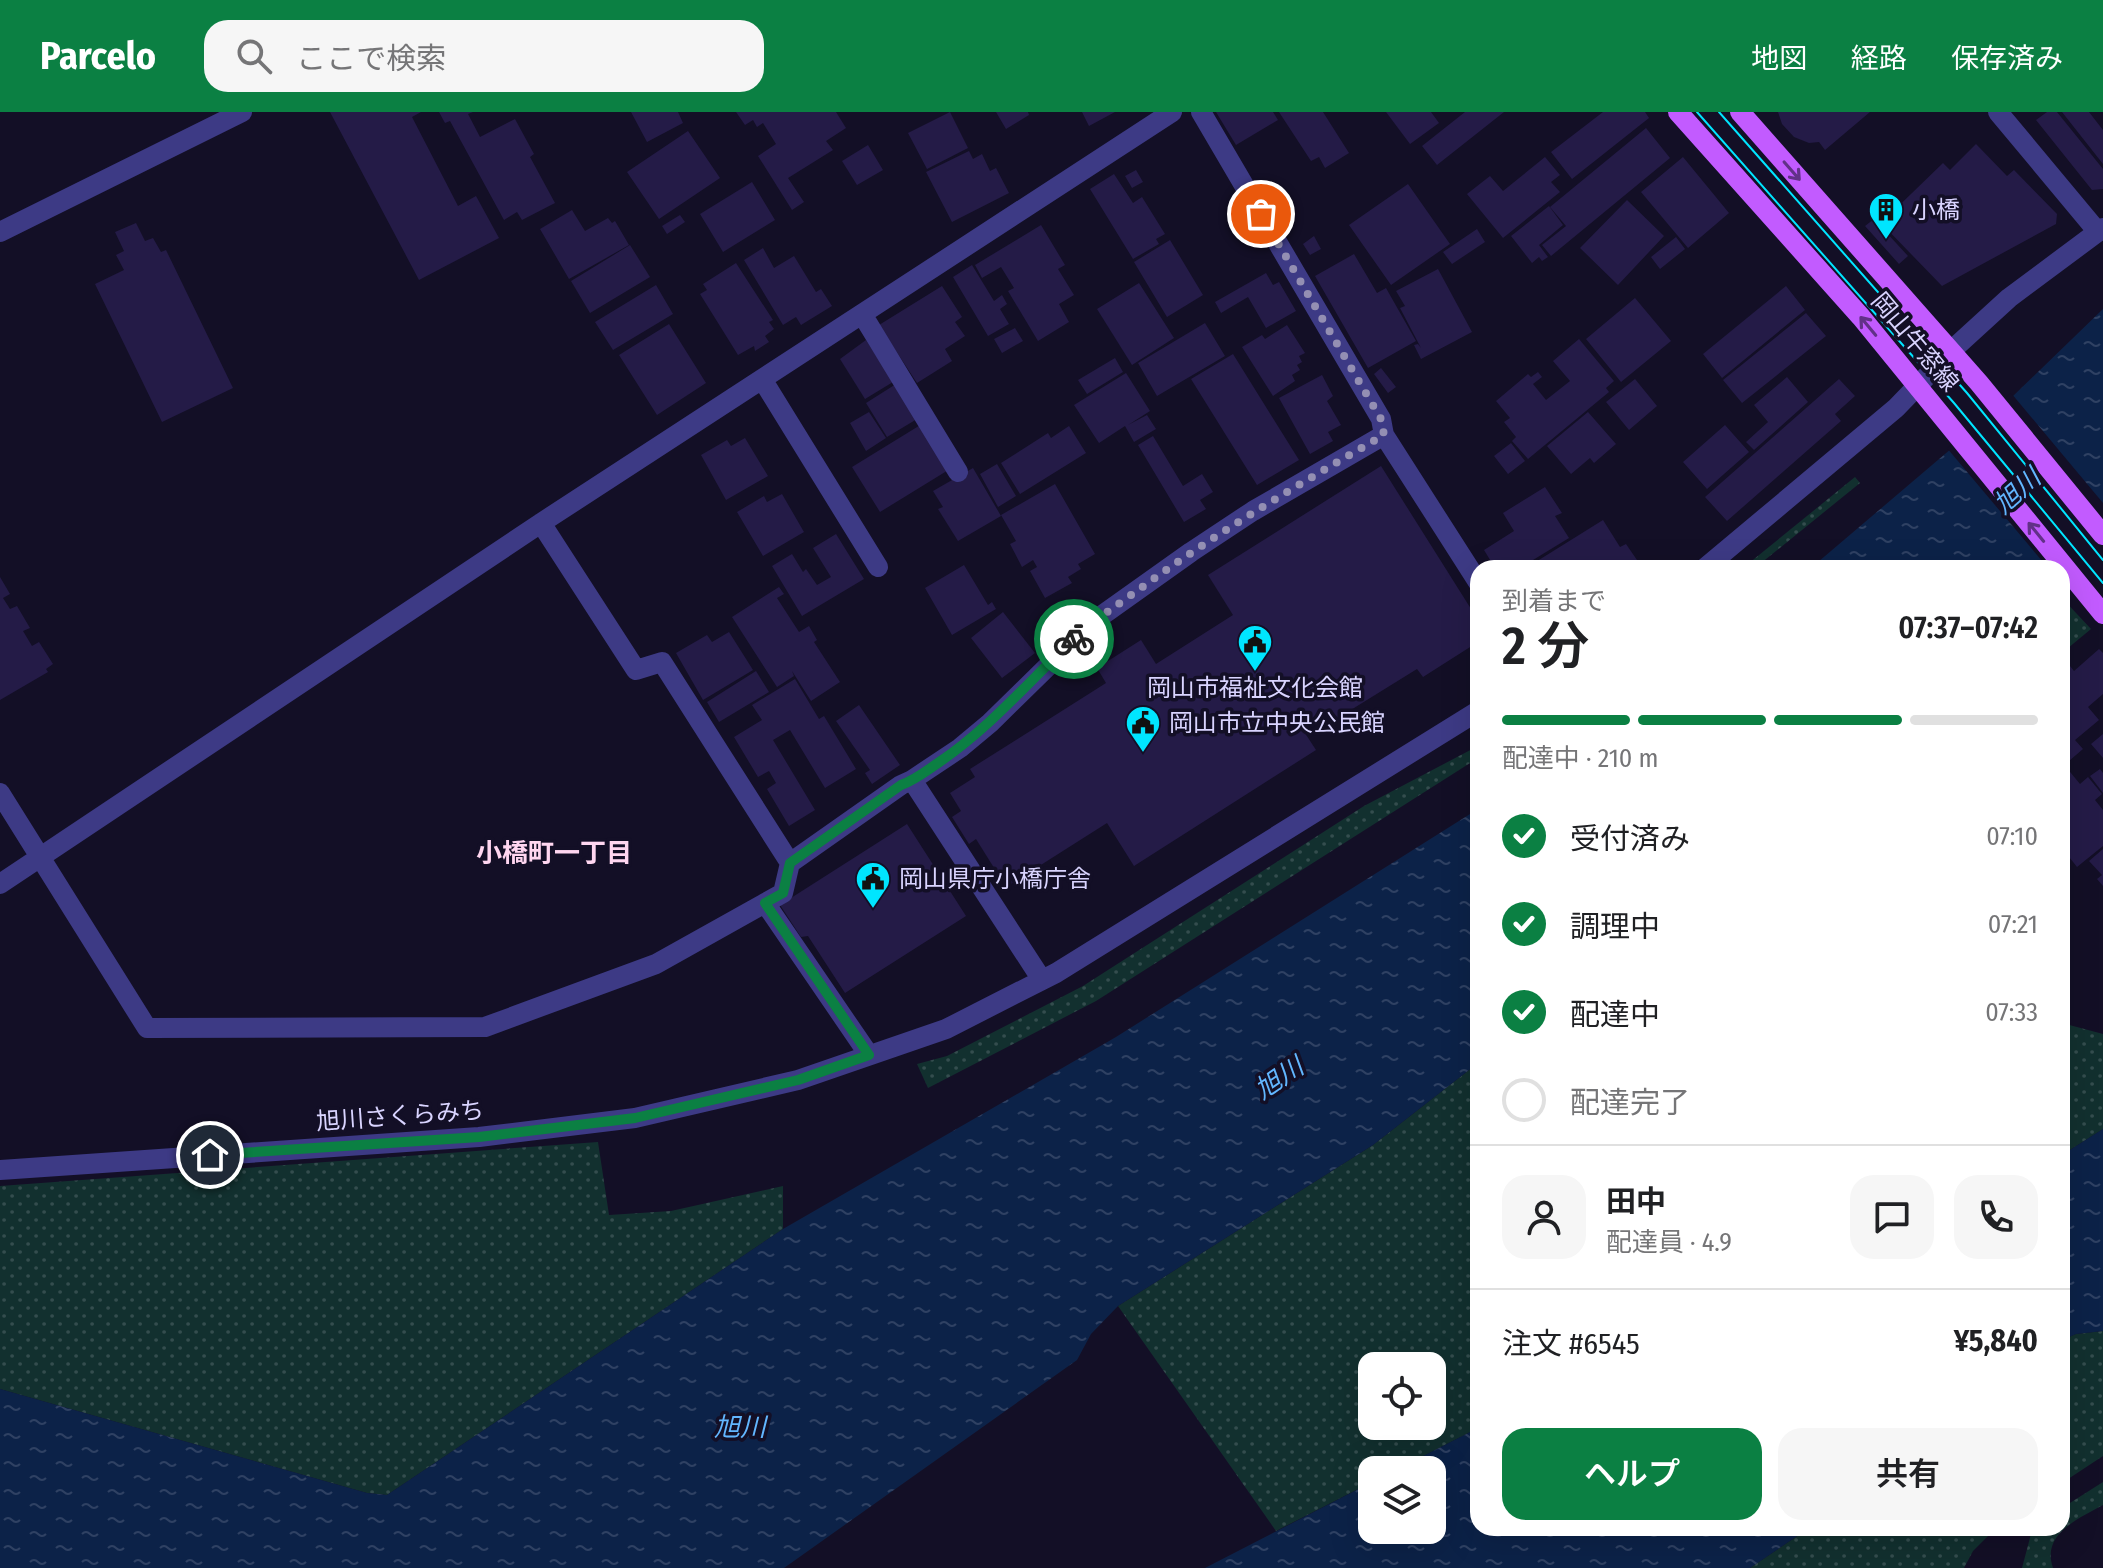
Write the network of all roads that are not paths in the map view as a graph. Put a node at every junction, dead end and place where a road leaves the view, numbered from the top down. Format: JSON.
{"nodes":[{"id":1,"x":242,"y":112,"type":"edge"},
{"id":2,"x":1172,"y":112,"type":"edge"},
{"id":3,"x":1201,"y":112,"type":"edge"},
{"id":4,"x":1678,"y":112,"type":"edge"},
{"id":5,"x":1740,"y":112,"type":"edge"},
{"id":6,"x":1998,"y":112,"type":"edge"},
{"id":7,"x":2100,"y":230,"type":"edge"},
{"id":8,"x":0,"y":232,"type":"edge"},
{"id":9,"x":862,"y":314,"type":"junction"},
{"id":10,"x":1951,"y":351,"type":"junction"},
{"id":11,"x":762,"y":379,"type":"junction"},
{"id":12,"x":1918,"y":386,"type":"junction"},
{"id":13,"x":1384,"y":435,"type":"junction"},
{"id":14,"x":958,"y":472,"type":"dead end"},
{"id":15,"x":541,"y":523,"type":"junction"},
{"id":16,"x":2103,"y":535,"type":"edge"},
{"id":17,"x":1715,"y":560,"type":"edge"},
{"id":18,"x":2059,"y":560,"type":"edge"},
{"id":19,"x":878,"y":567,"type":"dead end"},
{"id":20,"x":1470,"y":569,"type":"edge"},
{"id":21,"x":2070,"y":573,"type":"edge"},
{"id":22,"x":2103,"y":614,"type":"edge"},
{"id":23,"x":1470,"y":716,"type":"edge"},
{"id":24,"x":912,"y":780,"type":"junction"},
{"id":25,"x":0,"y":793,"type":"edge"},
{"id":26,"x":40,"y":859,"type":"junction"},
{"id":27,"x":790,"y":863,"type":"junction"},
{"id":28,"x":0,"y":884,"type":"edge"},
{"id":29,"x":765,"y":903,"type":"junction"},
{"id":30,"x":1042,"y":980,"type":"junction"},
{"id":31,"x":869,"y":1055,"type":"junction"},
{"id":32,"x":0,"y":1170,"type":"edge"}],
"edges":[{"from":1,"to":8,"type":"street"},
{"from":2,"to":9,"type":"street"},
{"from":3,"to":13,"type":"street"},
{"from":12,"to":4,"type":"main road","name":"岡山牛窓線","one_way":true},
{"from":5,"to":10,"type":"main road","name":"岡山牛窓線","one_way":true},
{"from":6,"to":7,"type":"street"},
{"from":7,"to":10,"type":"street"},
{"from":9,"to":11,"type":"street"},
{"from":9,"to":14,"type":"street"},
{"from":10,"to":12,"type":"street"},
{"from":10,"to":16,"type":"main road","name":"岡山牛窓線"},
{"from":11,"to":15,"type":"street"},
{"from":11,"to":19,"type":"street"},
{"from":12,"to":17,"type":"street"},
{"from":18,"to":12,"type":"main road","name":"岡山牛窓線","one_way":true},
{"from":13,"to":20,"type":"street"},
{"from":13,"to":24,"type":"street"},
{"from":15,"to":26,"type":"street"},
{"from":15,"to":27,"type":"street"},
{"from":22,"to":21,"type":"main road","name":"岡山牛窓線","one_way":true},
{"from":23,"to":30,"type":"street","name":"旭川さくらみち"},
{"from":24,"to":27,"type":"street"},
{"from":24,"to":30,"type":"street"},
{"from":25,"to":26,"type":"street"},
{"from":26,"to":28,"type":"street"},
{"from":26,"to":29,"type":"street"},
{"from":27,"to":29,"type":"street"},
{"from":29,"to":31,"type":"street"},
{"from":30,"to":31,"type":"street","name":"旭川さくらみち"},
{"from":31,"to":32,"type":"street","name":"旭川さくらみち"}]}
